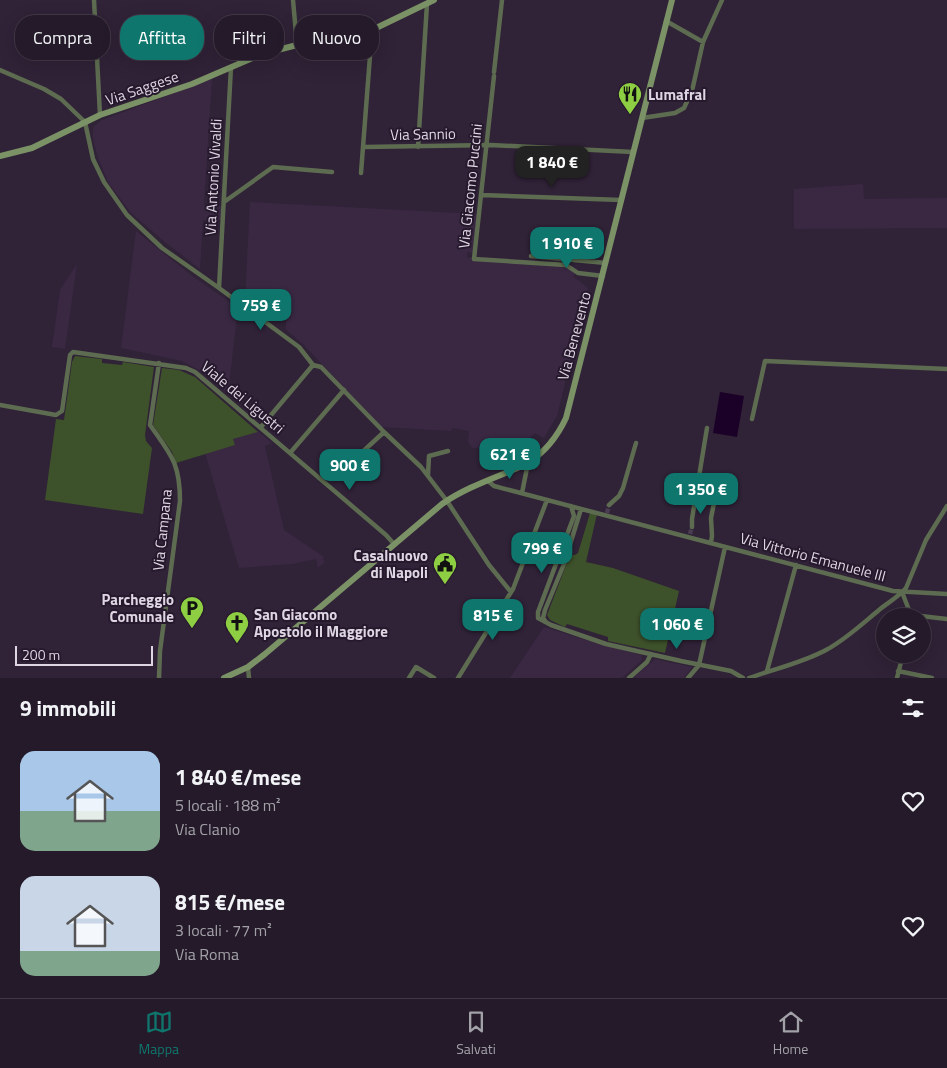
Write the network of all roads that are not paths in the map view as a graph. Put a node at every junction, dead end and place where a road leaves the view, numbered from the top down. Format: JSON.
{"nodes":[{"id":1,"x":94,"y":0,"type":"edge"},
{"id":2,"x":293,"y":0,"type":"edge"},
{"id":3,"x":434,"y":0,"type":"edge"},
{"id":4,"x":502,"y":0,"type":"edge"},
{"id":5,"x":672,"y":0,"type":"edge"},
{"id":6,"x":722,"y":0,"type":"edge"},
{"id":7,"x":427,"y":4,"type":"junction"},
{"id":8,"x":294,"y":15,"type":"edge"},
{"id":9,"x":666,"y":22,"type":"junction"},
{"id":10,"x":379,"y":27,"type":"edge"},
{"id":11,"x":703,"y":42,"type":"junction"},
{"id":12,"x":294,"y":46,"type":"edge"},
{"id":13,"x":370,"y":60,"type":"edge"},
{"id":14,"x":231,"y":67,"type":"junction"},
{"id":15,"x":0,"y":70,"type":"edge"},
{"id":16,"x":100,"y":115,"type":"junction"},
{"id":17,"x":642,"y":118,"type":"junction"},
{"id":18,"x":85,"y":122,"type":"junction"},
{"id":19,"x":486,"y":146,"type":"junction"},
{"id":20,"x":363,"y":147,"type":"junction"},
{"id":21,"x":418,"y":147,"type":"junction"},
{"id":22,"x":633,"y":152,"type":"junction"},
{"id":23,"x":0,"y":156,"type":"edge"},
{"id":24,"x":332,"y":172,"type":"dead end"},
{"id":25,"x":361,"y":172,"type":"dead end"},
{"id":26,"x":481,"y":195,"type":"junction"},
{"id":27,"x":621,"y":200,"type":"junction"},
{"id":28,"x":224,"y":202,"type":"junction"},
{"id":29,"x":531,"y":256,"type":"dead end"},
{"id":30,"x":606,"y":263,"type":"junction"},
{"id":31,"x":602,"y":276,"type":"junction"},
{"id":32,"x":219,"y":288,"type":"junction"},
{"id":33,"x":159,"y":363,"type":"junction"},
{"id":34,"x":313,"y":365,"type":"junction"},
{"id":35,"x":947,"y":369,"type":"edge"},
{"id":36,"x":344,"y":390,"type":"junction"},
{"id":37,"x":0,"y":405,"type":"edge"},
{"id":38,"x":752,"y":419,"type":"dead end"},
{"id":39,"x":261,"y":428,"type":"junction"},
{"id":40,"x":707,"y":428,"type":"dead end"},
{"id":41,"x":384,"y":432,"type":"junction"},
{"id":42,"x":636,"y":443,"type":"dead end"},
{"id":43,"x":448,"y":451,"type":"dead end"},
{"id":44,"x":290,"y":453,"type":"junction"},
{"id":45,"x":528,"y":463,"type":"junction"},
{"id":46,"x":344,"y":469,"type":"dead end"},
{"id":47,"x":428,"y":475,"type":"junction"},
{"id":48,"x":488,"y":481,"type":"junction"},
{"id":49,"x":716,"y":493,"type":"dead end"},
{"id":50,"x":522,"y":494,"type":"junction"},
{"id":51,"x":547,"y":500,"type":"junction"},
{"id":52,"x":447,"y":501,"type":"junction"},
{"id":53,"x":571,"y":506,"type":"junction"},
{"id":54,"x":609,"y":506,"type":"tunnel mouth"},
{"id":55,"x":947,"y":507,"type":"edge"},
{"id":56,"x":581,"y":509,"type":"junction"},
{"id":57,"x":692,"y":527,"type":"tunnel mouth"},
{"id":58,"x":711,"y":542,"type":"junction"},
{"id":59,"x":394,"y":544,"type":"junction"},
{"id":60,"x":725,"y":547,"type":"junction"},
{"id":61,"x":796,"y":565,"type":"junction"},
{"id":62,"x":511,"y":592,"type":"junction"},
{"id":63,"x":902,"y":592,"type":"junction"},
{"id":64,"x":947,"y":594,"type":"edge"},
{"id":65,"x":907,"y":608,"type":"edge"},
{"id":66,"x":931,"y":618,"type":"edge"},
{"id":67,"x":947,"y":619,"type":"edge"},
{"id":68,"x":546,"y":622,"type":"junction"},
{"id":69,"x":652,"y":654,"type":"junction"},
{"id":70,"x":900,"y":663,"type":"edge"},
{"id":71,"x":700,"y":665,"type":"junction"},
{"id":72,"x":248,"y":667,"type":"junction"},
{"id":73,"x":767,"y":671,"type":"junction"},
{"id":74,"x":898,"y":672,"type":"junction"},
{"id":75,"x":159,"y":678,"type":"edge"},
{"id":76,"x":224,"y":678,"type":"edge"},
{"id":77,"x":249,"y":678,"type":"edge"},
{"id":78,"x":409,"y":678,"type":"edge"},
{"id":79,"x":434,"y":678,"type":"edge"},
{"id":80,"x":458,"y":678,"type":"edge"},
{"id":81,"x":628,"y":678,"type":"edge"},
{"id":82,"x":688,"y":678,"type":"edge"},
{"id":83,"x":743,"y":678,"type":"edge"},
{"id":84,"x":749,"y":678,"type":"edge"},
{"id":85,"x":897,"y":678,"type":"edge"},
{"id":86,"x":932,"y":678,"type":"edge"}],
"edges":[{"from":1,"to":16,"type":"street"},
{"from":2,"to":8,"type":"street"},
{"from":3,"to":7,"type":"main road","name":"Via Saggese"},
{"from":4,"to":19,"type":"street","name":"Via Giacomo Puccini"},
{"from":5,"to":9,"type":"main road","name":"Via Benevento"},
{"from":6,"to":11,"type":"street"},
{"from":7,"to":10,"type":"main road","name":"Via Saggese"},
{"from":7,"to":21,"type":"street"},
{"from":9,"to":11,"type":"street"},
{"from":9,"to":17,"type":"main road","name":"Via Benevento"},
{"from":11,"to":17,"type":"street"},
{"from":12,"to":14,"type":"main road","name":"Via Saggese"},
{"from":13,"to":20,"type":"street"},
{"from":14,"to":16,"type":"main road","name":"Via Saggese"},
{"from":14,"to":28,"type":"street","name":"Via Antonio Vivaldi"},
{"from":15,"to":18,"type":"street"},
{"from":16,"to":18,"type":"main road","name":"Via Saggese"},
{"from":17,"to":22,"type":"main road","name":"Via Benevento"},
{"from":18,"to":23,"type":"main road","name":"Via Saggese"},
{"from":18,"to":32,"type":"street"},
{"from":19,"to":21,"type":"street","name":"Via Sannio"},
{"from":19,"to":22,"type":"street","name":"Via Sannio"},
{"from":19,"to":26,"type":"street","name":"Via Giacomo Puccini"},
{"from":20,"to":21,"type":"street","name":"Via Sannio"},
{"from":20,"to":25,"type":"street"},
{"from":22,"to":27,"type":"main road","name":"Via Benevento"},
{"from":24,"to":28,"type":"street"},
{"from":26,"to":27,"type":"street"},
{"from":26,"to":31,"type":"street","name":"Via Giacomo Puccini"},
{"from":27,"to":30,"type":"main road","name":"Via Benevento"},
{"from":28,"to":32,"type":"street","name":"Via Antonio Vivaldi"},
{"from":29,"to":30,"type":"street"},
{"from":30,"to":31,"type":"main road","name":"Via Benevento"},
{"from":31,"to":45,"type":"main road","name":"Via Benevento"},
{"from":32,"to":34,"type":"street"},
{"from":33,"to":37,"type":"street","name":"Viale dei Ligustri"},
{"from":33,"to":39,"type":"street","name":"Viale dei Ligustri"},
{"from":33,"to":75,"type":"street","name":"Via Campana"},
{"from":34,"to":36,"type":"street"},
{"from":34,"to":39,"type":"street"},
{"from":35,"to":38,"type":"street"},
{"from":36,"to":41,"type":"street"},
{"from":36,"to":44,"type":"street"},
{"from":39,"to":44,"type":"street","name":"Viale dei Ligustri"},
{"from":40,"to":57,"type":"street"},
{"from":41,"to":46,"type":"street"},
{"from":41,"to":47,"type":"street"},
{"from":42,"to":54,"type":"street"},
{"from":43,"to":47,"type":"street"},
{"from":44,"to":59,"type":"street","name":"Viale dei Ligustri"},
{"from":45,"to":48,"type":"main road","name":"Via Benevento"},
{"from":45,"to":50,"type":"street"},
{"from":47,"to":52,"type":"street"},
{"from":48,"to":50,"type":"street","name":"Via Vittorio Emanuele III"},
{"from":48,"to":52,"type":"main road","name":"Via Benevento"},
{"from":49,"to":58,"type":"street"},
{"from":50,"to":51,"type":"street","name":"Via Vittorio Emanuele III"},
{"from":51,"to":53,"type":"street","name":"Via Vittorio Emanuele III"},
{"from":51,"to":62,"type":"street"},
{"from":52,"to":59,"type":"main road","name":"Via Benevento"},
{"from":52,"to":62,"type":"street"},
{"from":53,"to":56,"type":"street","name":"Via Vittorio Emanuele III"},
{"from":53,"to":68,"type":"street"},
{"from":55,"to":63,"type":"street"},
{"from":56,"to":58,"type":"street","name":"Via Vittorio Emanuele III"},
{"from":56,"to":68,"type":"street"},
{"from":58,"to":60,"type":"street","name":"Via Vittorio Emanuele III"},
{"from":59,"to":72,"type":"main road","name":"Via Benevento"},
{"from":60,"to":61,"type":"street","name":"Via Vittorio Emanuele III"},
{"from":60,"to":71,"type":"street"},
{"from":61,"to":63,"type":"street","name":"Via Vittorio Emanuele III"},
{"from":61,"to":73,"type":"street"},
{"from":62,"to":80,"type":"street"},
{"from":63,"to":64,"type":"street"},
{"from":63,"to":65,"type":"street","name":"Via Vittorio Emanuele III"},
{"from":63,"to":73,"type":"street"},
{"from":66,"to":67,"type":"street","name":"Via Vittorio Emanuele III"},
{"from":68,"to":69,"type":"street"},
{"from":69,"to":71,"type":"street"},
{"from":69,"to":81,"type":"street"},
{"from":70,"to":74,"type":"street"},
{"from":71,"to":82,"type":"street"},
{"from":71,"to":83,"type":"street"},
{"from":72,"to":76,"type":"main road","name":"Via Benevento"},
{"from":72,"to":77,"type":"street"},
{"from":73,"to":84,"type":"street"},
{"from":74,"to":85,"type":"street"},
{"from":74,"to":86,"type":"street"},
{"from":78,"to":79,"type":"street"},
{"from":83,"to":84,"type":"street"}]}
